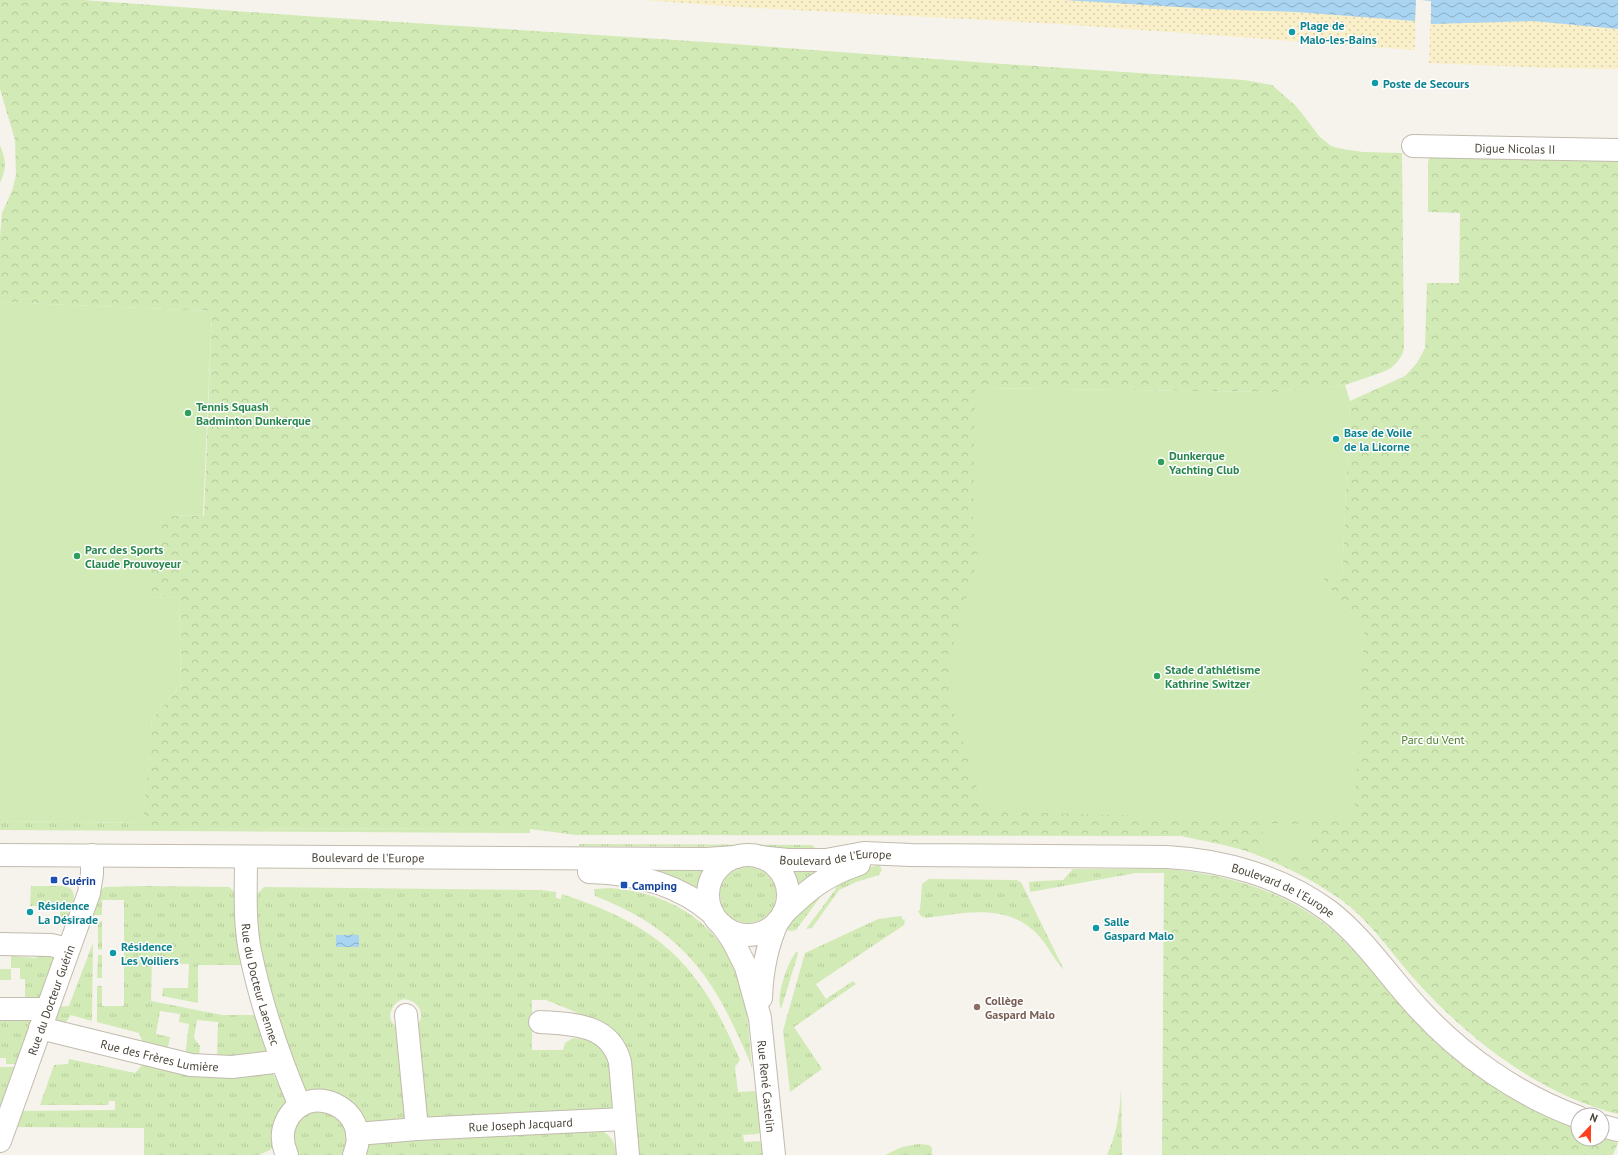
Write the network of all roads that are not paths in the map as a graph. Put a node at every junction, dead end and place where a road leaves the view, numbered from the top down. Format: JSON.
{"nodes":[{"id":1,"x":1413,"y":146,"type":"dead end"},
{"id":2,"x":1618,"y":150,"type":"edge"},
{"id":3,"x":0,"y":855,"type":"edge"},
{"id":4,"x":911,"y":855,"type":"junction"},
{"id":5,"x":736,"y":857,"type":"junction"},
{"id":6,"x":760,"y":857,"type":"junction"},
{"id":7,"x":92,"y":862,"type":"junction"},
{"id":8,"x":246,"y":863,"type":"junction"},
{"id":9,"x":0,"y":869,"type":"edge"},
{"id":10,"x":780,"y":918,"type":"junction"},
{"id":11,"x":717,"y":919,"type":"junction"},
{"id":12,"x":0,"y":944,"type":"edge"},
{"id":13,"x":68,"y":949,"type":"junction"},
{"id":14,"x":0,"y":1009,"type":"edge"},
{"id":15,"x":406,"y":1015,"type":"dead end"},
{"id":16,"x":760,"y":1018,"type":"junction"},
{"id":17,"x":43,"y":1019,"type":"junction"},
{"id":18,"x":540,"y":1022,"type":"dead end"},
{"id":19,"x":282,"y":1061,"type":"junction"},
{"id":20,"x":300,"y":1106,"type":"junction"},
{"id":21,"x":1570,"y":1114,"type":"edge"},
{"id":22,"x":624,"y":1119,"type":"junction"},
{"id":23,"x":417,"y":1129,"type":"junction"},
{"id":24,"x":0,"y":1141,"type":"edge"},
{"id":25,"x":356,"y":1145,"type":"edge"},
{"id":26,"x":282,"y":1153,"type":"edge"},
{"id":27,"x":628,"y":1155,"type":"edge"},
{"id":28,"x":774,"y":1155,"type":"edge"}],
"edges":[{"from":1,"to":2,"type":"street","name":"Digue Nicolas II"},
{"from":3,"to":7,"type":"street","name":"Boulevard de l'Europe"},
{"from":4,"to":6,"type":"street","name":"Boulevard de l'Europe"},
{"from":4,"to":10,"type":"street","name":"Boulevard de l'Europe"},
{"from":4,"to":21,"type":"street","name":"Boulevard de l'Europe"},
{"from":5,"to":6,"type":"street"},
{"from":5,"to":8,"type":"street","name":"Boulevard de l'Europe"},
{"from":5,"to":11,"type":"street"},
{"from":6,"to":10,"type":"street"},
{"from":7,"to":8,"type":"street","name":"Boulevard de l'Europe"},
{"from":7,"to":9,"type":"street","name":"Boulevard de l'Europe"},
{"from":7,"to":13,"type":"street","name":"Rue du Docteur Guérin"},
{"from":8,"to":11,"type":"street","name":"Boulevard de l'Europe"},
{"from":8,"to":19,"type":"street","name":"Rue du Docteur Laennec"},
{"from":10,"to":11,"type":"street"},
{"from":10,"to":16,"type":"street","name":"Rue René Castelin"},
{"from":11,"to":16,"type":"street","name":"Rue René Castelin"},
{"from":12,"to":13,"type":"street"},
{"from":13,"to":17,"type":"street","name":"Rue du Docteur Guérin"},
{"from":14,"to":17,"type":"street","name":"Rue des Frères Lumière"},
{"from":15,"to":23,"type":"street"},
{"from":16,"to":28,"type":"street","name":"Rue René Castelin"},
{"from":17,"to":19,"type":"street","name":"Rue des Frères Lumière"},
{"from":17,"to":24,"type":"street","name":"Rue du Docteur Guérin"},
{"from":18,"to":22,"type":"street"},
{"from":19,"to":20,"type":"street","name":"Rue du Docteur Laennec"},
{"from":20,"to":25,"type":"street"},
{"from":20,"to":26,"type":"street"},
{"from":22,"to":23,"type":"street","name":"Rue Joseph Jacquard"},
{"from":22,"to":27,"type":"street"},
{"from":23,"to":25,"type":"street","name":"Rue Joseph Jacquard"}]}
